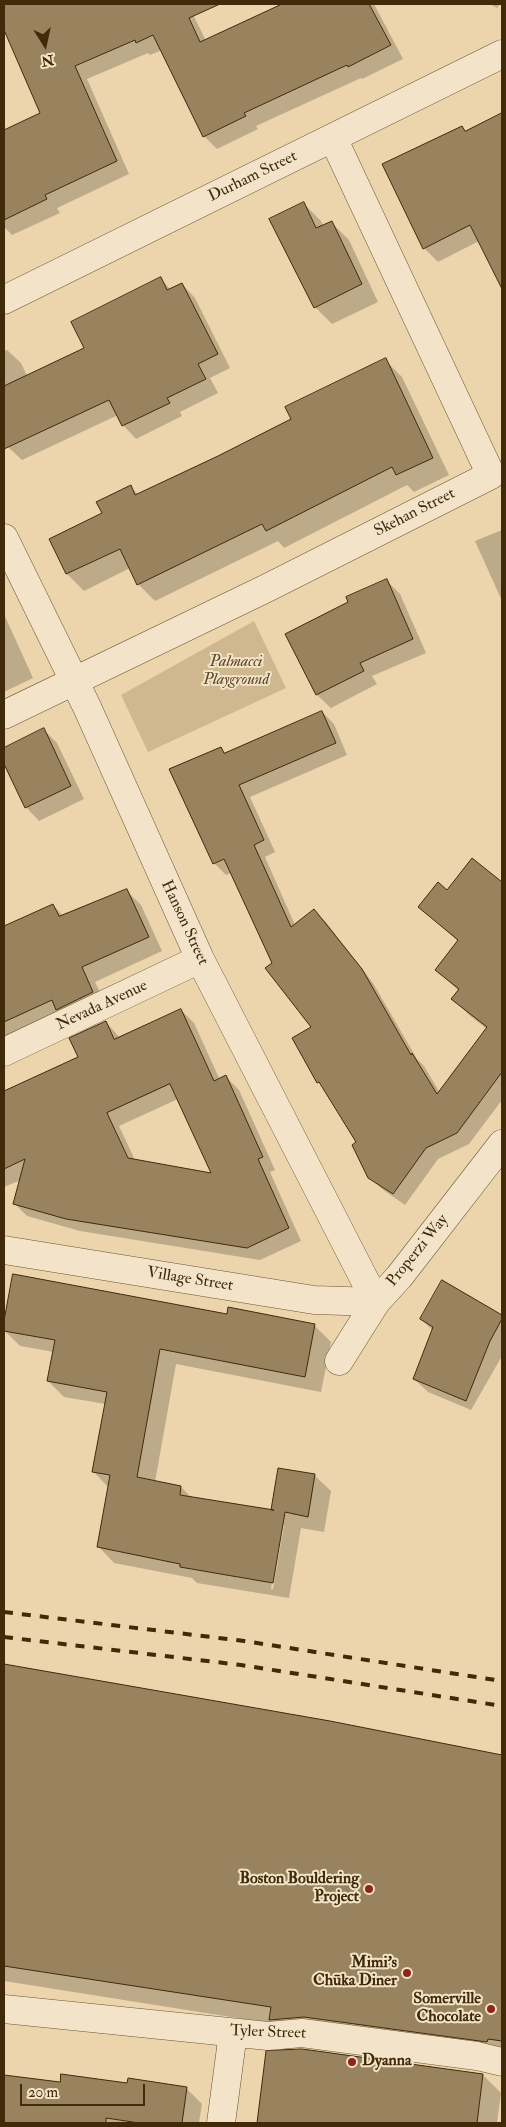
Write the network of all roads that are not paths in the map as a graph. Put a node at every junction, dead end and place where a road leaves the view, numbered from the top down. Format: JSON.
{"nodes":[{"id":1,"x":502,"y":54,"type":"edge"},
{"id":2,"x":333,"y":138,"type":"junction"},
{"id":3,"x":4,"y":300,"type":"edge"},
{"id":4,"x":4,"y":538,"type":"edge"},
{"id":5,"x":74,"y":682,"type":"junction"},
{"id":6,"x":4,"y":715,"type":"edge"},
{"id":7,"x":200,"y":959,"type":"junction"},
{"id":8,"x":4,"y":1052,"type":"edge"},
{"id":9,"x":502,"y":1144,"type":"edge"},
{"id":10,"x":4,"y":1250,"type":"edge"},
{"id":11,"x":376,"y":1302,"type":"junction"},
{"id":12,"x":339,"y":1361,"type":"dead end"},
{"id":13,"x":4,"y":2009,"type":"edge"},
{"id":14,"x":233,"y":2033,"type":"junction"},
{"id":15,"x":502,"y":2062,"type":"edge"},
{"id":16,"x":221,"y":2123,"type":"edge"}],
"edges":[{"from":1,"to":2,"type":"street","name":"Durham Street"},
{"from":2,"to":3,"type":"street","name":"Durham Street"},
{"from":2,"to":5,"type":"street","name":"Skehan Street"},
{"from":4,"to":5,"type":"street","name":"Hanson Street"},
{"from":5,"to":6,"type":"street","name":"Skehan Street"},
{"from":5,"to":7,"type":"street","name":"Hanson Street"},
{"from":7,"to":8,"type":"street","name":"Nevada Avenue"},
{"from":7,"to":11,"type":"street","name":"Hanson Street"},
{"from":9,"to":11,"type":"street","name":"Properzi Way"},
{"from":10,"to":11,"type":"street","name":"Village Street"},
{"from":11,"to":12,"type":"street","name":"Properzi Way"},
{"from":13,"to":14,"type":"street","name":"Tyler Street"},
{"from":14,"to":15,"type":"street","name":"Tyler Street"},
{"from":14,"to":16,"type":"street"}]}
